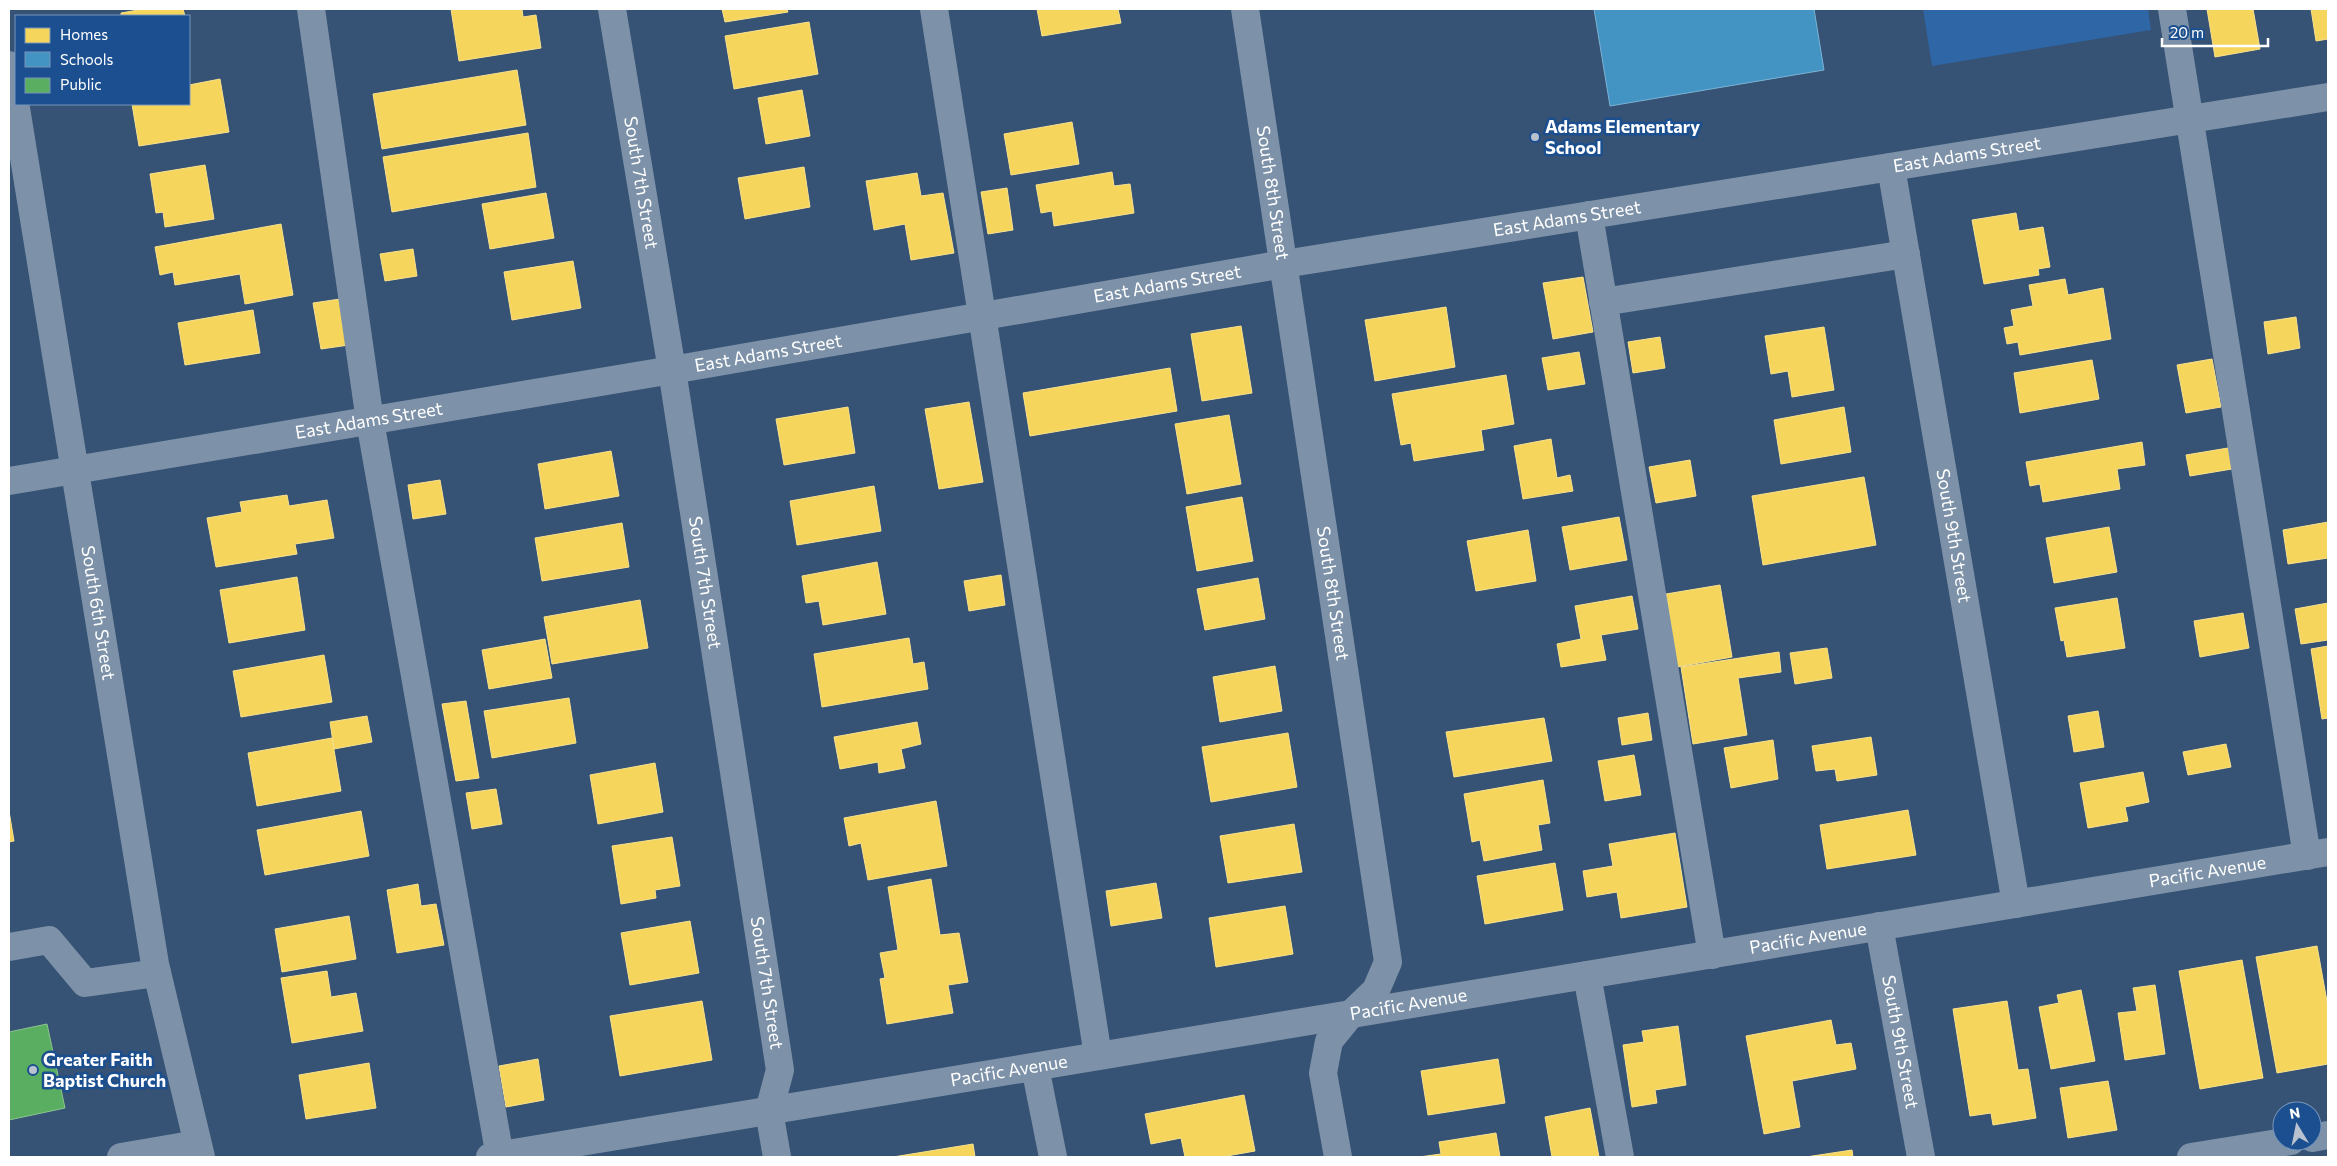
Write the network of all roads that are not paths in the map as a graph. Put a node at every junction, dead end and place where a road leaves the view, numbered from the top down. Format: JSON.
{"nodes":[{"id":1,"x":311,"y":9,"type":"edge"},
{"id":2,"x":612,"y":9,"type":"edge"},
{"id":3,"x":934,"y":9,"type":"edge"},
{"id":4,"x":1245,"y":9,"type":"edge"},
{"id":5,"x":2172,"y":9,"type":"edge"},
{"id":6,"x":9,"y":65,"type":"edge"},
{"id":7,"x":2328,"y":97,"type":"edge"},
{"id":8,"x":15,"y":102,"type":"edge"},
{"id":9,"x":16,"y":105,"type":"edge"},
{"id":10,"x":2190,"y":119,"type":"junction"},
{"id":11,"x":1891,"y":167,"type":"junction"},
{"id":12,"x":1589,"y":215,"type":"junction"},
{"id":13,"x":1906,"y":254,"type":"junction"},
{"id":14,"x":1284,"y":264,"type":"junction"},
{"id":15,"x":1603,"y":302,"type":"junction"},
{"id":16,"x":981,"y":316,"type":"junction"},
{"id":17,"x":672,"y":370,"type":"junction"},
{"id":18,"x":370,"y":421,"type":"junction"},
{"id":19,"x":75,"y":470,"type":"junction"},
{"id":20,"x":9,"y":481,"type":"edge"},
{"id":21,"x":2317,"y":854,"type":"edge"},
{"id":22,"x":2016,"y":904,"type":"junction"},
{"id":23,"x":1880,"y":926,"type":"junction"},
{"id":24,"x":9,"y":948,"type":"edge"},
{"id":25,"x":1712,"y":954,"type":"junction"},
{"id":26,"x":157,"y":973,"type":"junction"},
{"id":27,"x":1586,"y":975,"type":"junction"},
{"id":28,"x":1351,"y":1014,"type":"junction"},
{"id":29,"x":1098,"y":1056,"type":"junction"},
{"id":30,"x":1035,"y":1067,"type":"junction"},
{"id":31,"x":768,"y":1111,"type":"junction"},
{"id":32,"x":2272,"y":1144,"type":"edge"},
{"id":33,"x":199,"y":1151,"type":"edge"},
{"id":34,"x":121,"y":1157,"type":"edge"},
{"id":35,"x":496,"y":1157,"type":"edge"},
{"id":36,"x":777,"y":1157,"type":"edge"},
{"id":37,"x":1053,"y":1157,"type":"edge"},
{"id":38,"x":1338,"y":1157,"type":"edge"},
{"id":39,"x":1620,"y":1157,"type":"edge"},
{"id":40,"x":1920,"y":1157,"type":"edge"},
{"id":41,"x":2191,"y":1157,"type":"edge"}],
"edges":[{"from":1,"to":18,"type":"street"},
{"from":2,"to":17,"type":"street","name":"South 7th Street"},
{"from":3,"to":16,"type":"street"},
{"from":4,"to":14,"type":"street","name":"South 8th Street"},
{"from":5,"to":10,"type":"street"},
{"from":6,"to":8,"type":"street","name":"South 6th Street"},
{"from":7,"to":10,"type":"street","name":"East Adams Street"},
{"from":9,"to":19,"type":"street","name":"South 6th Street"},
{"from":10,"to":11,"type":"street","name":"East Adams Street"},
{"from":10,"to":21,"type":"street"},
{"from":11,"to":12,"type":"street","name":"East Adams Street"},
{"from":11,"to":13,"type":"street","name":"South 9th Street"},
{"from":12,"to":14,"type":"street","name":"East Adams Street"},
{"from":12,"to":15,"type":"street"},
{"from":13,"to":15,"type":"street"},
{"from":13,"to":22,"type":"street","name":"South 9th Street"},
{"from":14,"to":16,"type":"street","name":"East Adams Street"},
{"from":14,"to":28,"type":"street","name":"South 8th Street"},
{"from":15,"to":25,"type":"street"},
{"from":16,"to":17,"type":"street","name":"East Adams Street"},
{"from":16,"to":29,"type":"street"},
{"from":17,"to":18,"type":"street","name":"East Adams Street"},
{"from":17,"to":31,"type":"street","name":"South 7th Street"},
{"from":18,"to":19,"type":"street","name":"East Adams Street"},
{"from":18,"to":35,"type":"street"},
{"from":19,"to":20,"type":"street","name":"East Adams Street"},
{"from":19,"to":26,"type":"street","name":"South 6th Street"},
{"from":21,"to":22,"type":"street","name":"Pacific Avenue"},
{"from":22,"to":23,"type":"street","name":"Pacific Avenue"},
{"from":23,"to":25,"type":"street","name":"Pacific Avenue"},
{"from":23,"to":40,"type":"street","name":"South 9th Street"},
{"from":24,"to":26,"type":"street"},
{"from":25,"to":27,"type":"street","name":"Pacific Avenue"},
{"from":26,"to":33,"type":"street","name":"South 6th Street"},
{"from":27,"to":28,"type":"street","name":"Pacific Avenue"},
{"from":27,"to":39,"type":"street"},
{"from":28,"to":29,"type":"street","name":"Pacific Avenue"},
{"from":28,"to":38,"type":"street","name":"South 8th Street"},
{"from":29,"to":30,"type":"street","name":"Pacific Avenue"},
{"from":30,"to":31,"type":"street","name":"Pacific Avenue"},
{"from":30,"to":37,"type":"street"},
{"from":31,"to":35,"type":"street","name":"Pacific Avenue"},
{"from":31,"to":36,"type":"street","name":"South 7th Street"},
{"from":32,"to":41,"type":"street"},
{"from":33,"to":34,"type":"street"}]}
